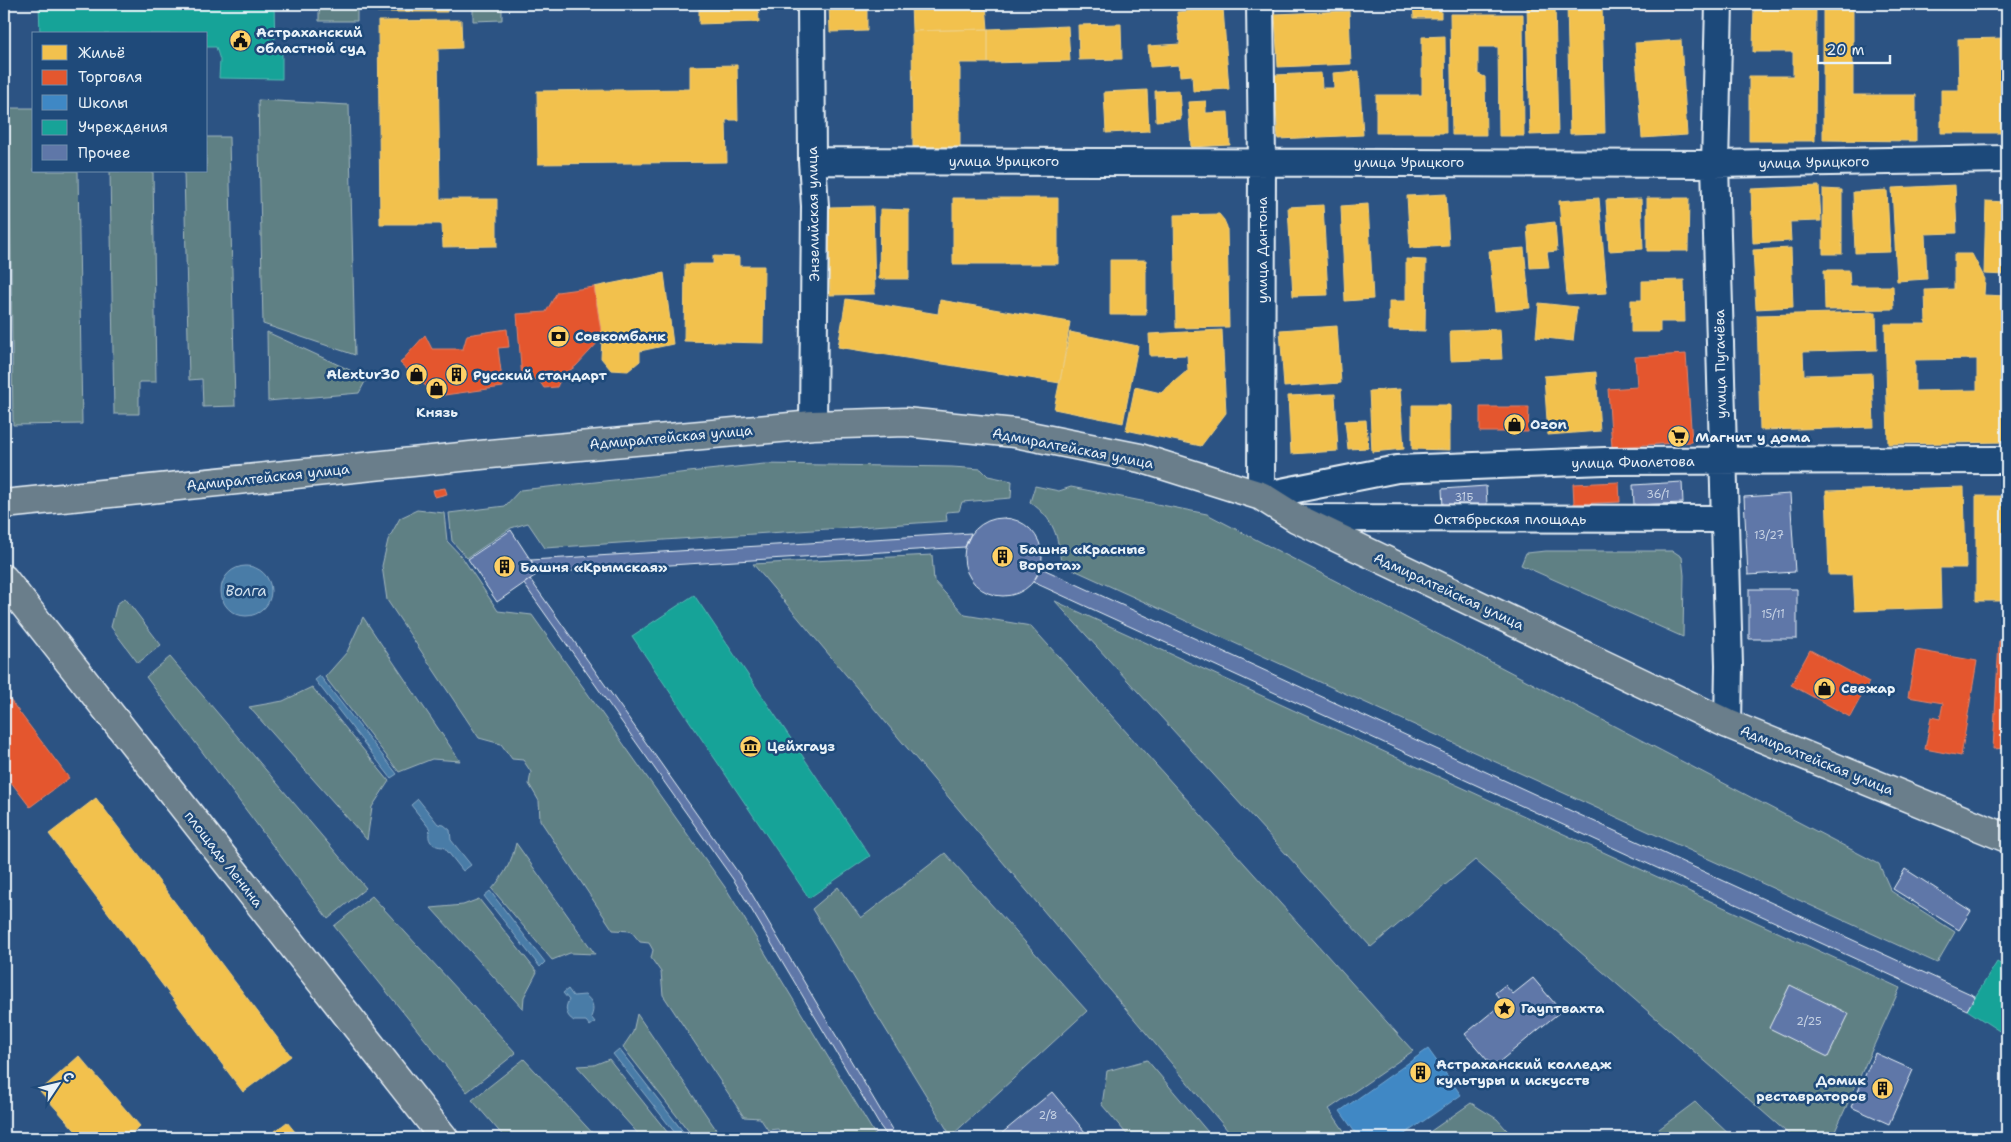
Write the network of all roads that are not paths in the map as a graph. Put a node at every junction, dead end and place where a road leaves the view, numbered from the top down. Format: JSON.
{"nodes":[{"id":1,"x":811,"y":4,"type":"edge"},
{"id":2,"x":1260,"y":4,"type":"edge"},
{"id":3,"x":1719,"y":4,"type":"edge"},
{"id":4,"x":2007,"y":159,"type":"edge"},
{"id":5,"x":812,"y":161,"type":"junction"},
{"id":6,"x":1262,"y":161,"type":"junction"},
{"id":7,"x":1715,"y":164,"type":"junction"},
{"id":8,"x":813,"y":424,"type":"junction"},
{"id":9,"x":2007,"y":460,"type":"edge"},
{"id":10,"x":1722,"y":461,"type":"junction"},
{"id":11,"x":1261,"y":496,"type":"junction"},
{"id":12,"x":4,"y":504,"type":"edge"},
{"id":13,"x":1296,"y":518,"type":"junction"},
{"id":14,"x":1724,"y":519,"type":"junction"},
{"id":15,"x":4,"y":579,"type":"edge"},
{"id":16,"x":1728,"y":724,"type":"junction"},
{"id":17,"x":2007,"y":838,"type":"edge"},
{"id":18,"x":444,"y":1138,"type":"edge"}],
"edges":[{"from":1,"to":5,"type":"street","name":"Энзелийская улица"},
{"from":2,"to":6,"type":"street","name":"улица Дантона"},
{"from":3,"to":7,"type":"street","name":"улица Пугачёва"},
{"from":4,"to":7,"type":"street","name":"улица Урицкого"},
{"from":5,"to":6,"type":"street","name":"улица Урицкого"},
{"from":5,"to":8,"type":"street","name":"Энзелийская улица"},
{"from":6,"to":7,"type":"street","name":"улица Урицкого"},
{"from":6,"to":11,"type":"street","name":"улица Дантона"},
{"from":7,"to":10,"type":"street","name":"улица Пугачёва"},
{"from":8,"to":11,"type":"main road","name":"Адмиралтейская улица"},
{"from":8,"to":12,"type":"main road","name":"Адмиралтейская улица"},
{"from":9,"to":10,"type":"street","name":"улица Фиолетова"},
{"from":10,"to":11,"type":"street","name":"улица Фиолетова"},
{"from":10,"to":14,"type":"street","name":"улица Пугачёва"},
{"from":11,"to":13,"type":"main road","name":"Адмиралтейская улица"},
{"from":13,"to":14,"type":"street","name":"Октябрьская площадь"},
{"from":13,"to":16,"type":"main road","name":"Адмиралтейская улица"},
{"from":14,"to":16,"type":"street","name":"улица Пугачёва"},
{"from":15,"to":18,"type":"main road","name":"площадь Ленина"},
{"from":16,"to":17,"type":"main road","name":"Адмиралтейская улица"}]}
